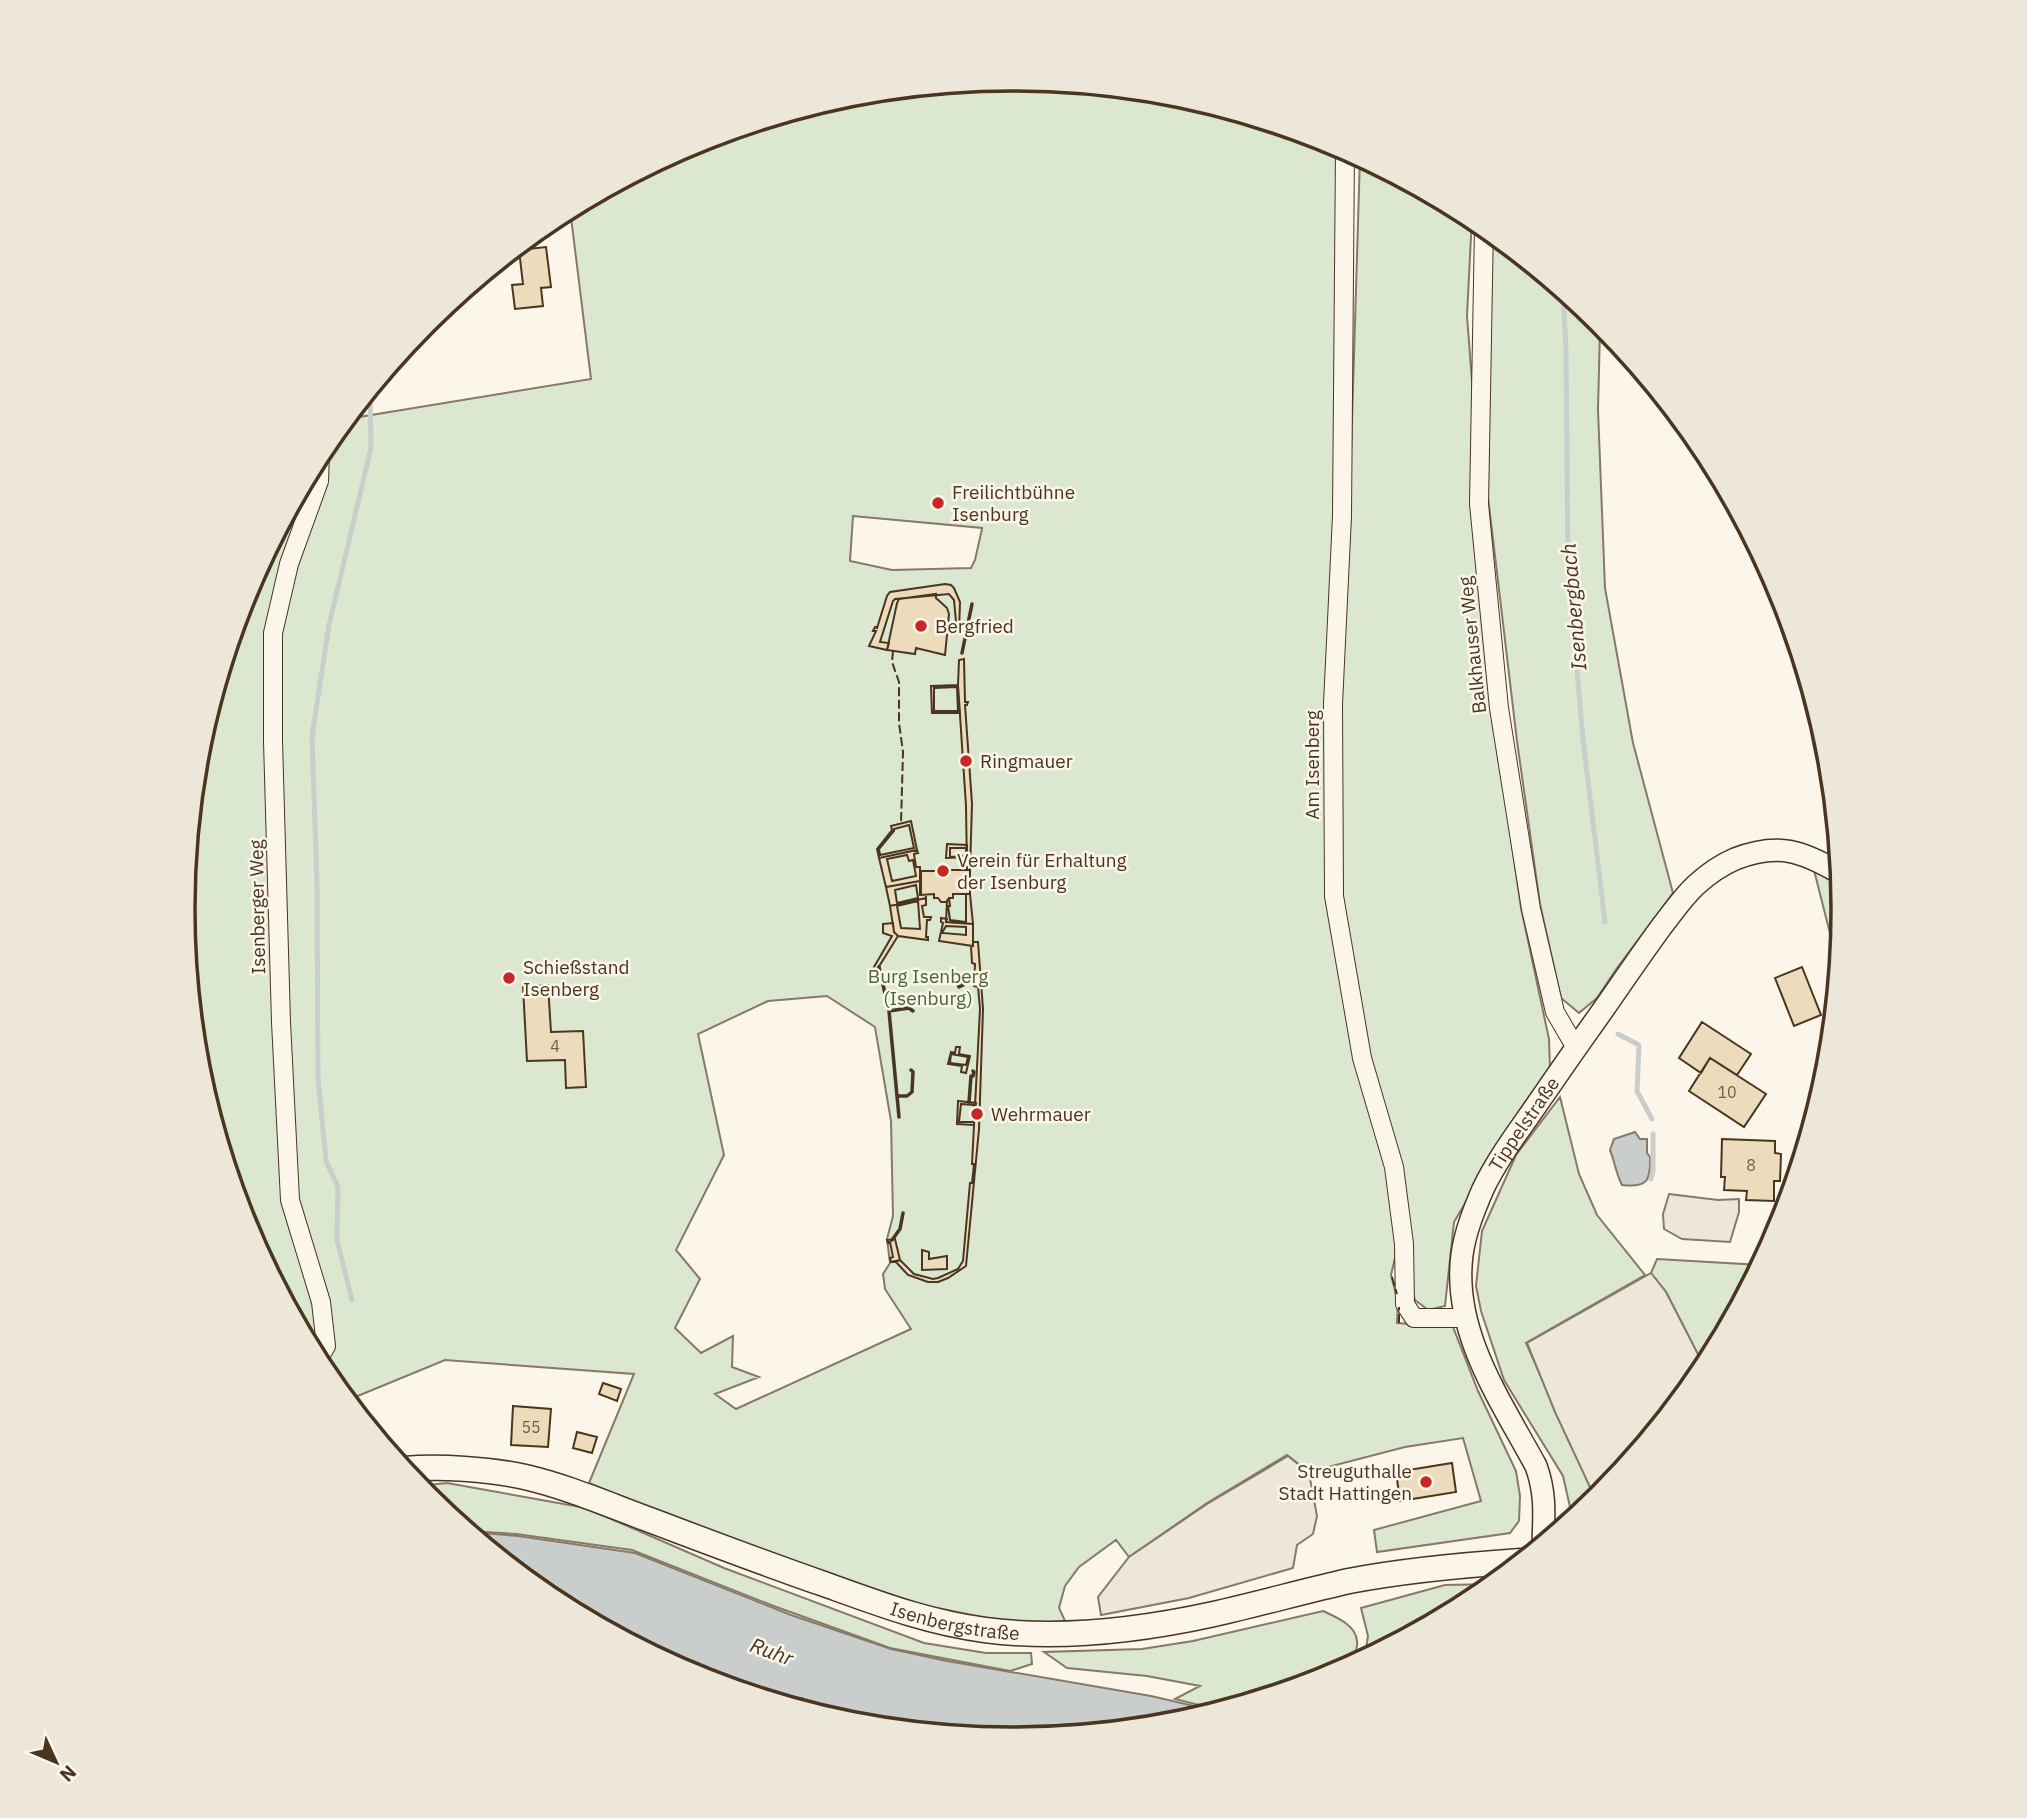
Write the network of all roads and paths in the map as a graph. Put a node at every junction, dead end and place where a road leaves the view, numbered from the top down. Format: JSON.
{"nodes":[{"id":1,"x":1345,"y":161,"type":"edge"},
{"id":2,"x":1484,"y":240,"type":"edge"},
{"id":3,"x":319,"y":477,"type":"edge"},
{"id":4,"x":1830,"y":867,"type":"edge"},
{"id":5,"x":1576,"y":1048,"type":"junction"},
{"id":6,"x":1466,"y":1318,"type":"junction"},
{"id":7,"x":324,"y":1349,"type":"edge"},
{"id":8,"x":418,"y":1469,"type":"edge"},
{"id":9,"x":1543,"y":1532,"type":"edge"},
{"id":10,"x":1505,"y":1562,"type":"edge"}],
"edges":[{"from":1,"to":6,"type":"street","name":"Am Isenberg"},
{"from":2,"to":5,"type":"street","name":"Balkhauser Weg"},
{"from":3,"to":7,"type":"street","name":"Isenberger Weg"},
{"from":4,"to":5,"type":"street","name":"Tippelstraße"},
{"from":5,"to":6,"type":"street","name":"Tippelstraße"},
{"from":6,"to":9,"type":"street","name":"Tippelstraße"},
{"from":8,"to":10,"type":"main road","name":"Isenbergstraße"}]}
